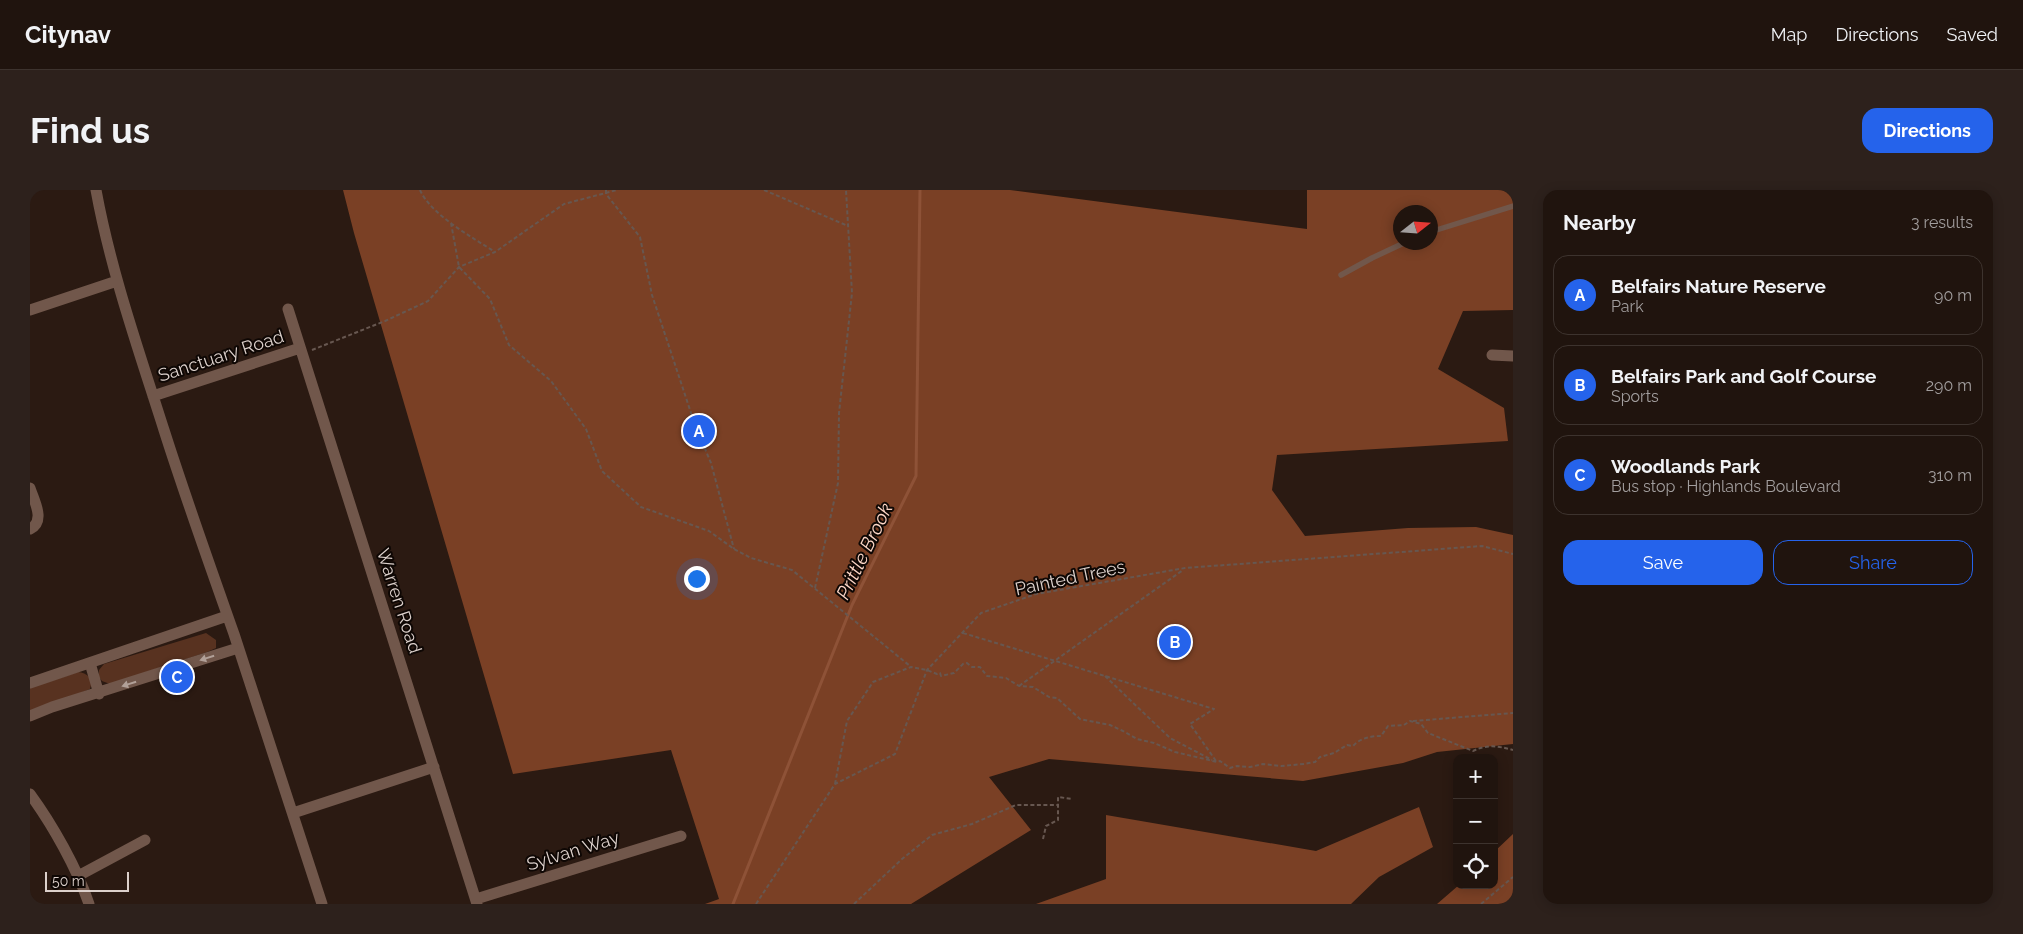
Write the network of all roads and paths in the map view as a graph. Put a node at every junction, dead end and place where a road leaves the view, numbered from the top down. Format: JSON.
{"nodes":[{"id":1,"x":96,"y":190,"type":"edge"},
{"id":2,"x":420,"y":190,"type":"edge"},
{"id":3,"x":606,"y":190,"type":"edge"},
{"id":4,"x":617,"y":190,"type":"edge"},
{"id":5,"x":764,"y":190,"type":"edge"},
{"id":6,"x":846,"y":190,"type":"edge"},
{"id":7,"x":606,"y":194,"type":"junction"},
{"id":8,"x":1513,"y":206,"type":"edge"},
{"id":9,"x":451,"y":224,"type":"junction"},
{"id":10,"x":848,"y":226,"type":"junction"},
{"id":11,"x":1438,"y":229,"type":"edge"},
{"id":12,"x":1393,"y":248,"type":"edge"},
{"id":13,"x":495,"y":252,"type":"junction"},
{"id":14,"x":459,"y":267,"type":"junction"},
{"id":15,"x":1341,"y":275,"type":"dead end"},
{"id":16,"x":117,"y":281,"type":"junction"},
{"id":17,"x":288,"y":309,"type":"dead end"},
{"id":18,"x":30,"y":310,"type":"edge"},
{"id":19,"x":301,"y":351,"type":"junction"},
{"id":20,"x":1492,"y":355,"type":"dead end"},
{"id":21,"x":1513,"y":356,"type":"edge"},
{"id":22,"x":154,"y":396,"type":"junction"},
{"id":23,"x":30,"y":488,"type":"edge"},
{"id":24,"x":30,"y":529,"type":"edge"},
{"id":25,"x":734,"y":549,"type":"junction"},
{"id":26,"x":1513,"y":554,"type":"edge"},
{"id":27,"x":1185,"y":568,"type":"junction"},
{"id":28,"x":815,"y":588,"type":"junction"},
{"id":29,"x":227,"y":616,"type":"junction"},
{"id":30,"x":963,"y":633,"type":"junction"},
{"id":31,"x":238,"y":648,"type":"junction"},
{"id":32,"x":1055,"y":660,"type":"junction"},
{"id":33,"x":90,"y":663,"type":"junction"},
{"id":34,"x":911,"y":667,"type":"junction"},
{"id":35,"x":928,"y":670,"type":"junction"},
{"id":36,"x":1104,"y":674,"type":"junction"},
{"id":37,"x":30,"y":683,"type":"edge"},
{"id":38,"x":1019,"y":686,"type":"junction"},
{"id":39,"x":99,"y":694,"type":"junction"},
{"id":40,"x":1513,"y":713,"type":"edge"},
{"id":41,"x":30,"y":716,"type":"edge"},
{"id":42,"x":1410,"y":721,"type":"junction"},
{"id":43,"x":1513,"y":750,"type":"edge"},
{"id":44,"x":1217,"y":762,"type":"junction"},
{"id":45,"x":434,"y":768,"type":"junction"},
{"id":46,"x":835,"y":784,"type":"junction"},
{"id":47,"x":30,"y":794,"type":"edge"},
{"id":48,"x":1072,"y":798,"type":"dead end"},
{"id":49,"x":1058,"y":805,"type":"junction"},
{"id":50,"x":293,"y":813,"type":"junction"},
{"id":51,"x":681,"y":836,"type":"dead end"},
{"id":52,"x":1043,"y":839,"type":"dead end"},
{"id":53,"x":145,"y":840,"type":"dead end"},
{"id":54,"x":78,"y":876,"type":"junction"},
{"id":55,"x":1512,"y":879,"type":"edge"},
{"id":56,"x":476,"y":902,"type":"edge"},
{"id":57,"x":89,"y":904,"type":"edge"},
{"id":58,"x":322,"y":904,"type":"edge"},
{"id":59,"x":756,"y":904,"type":"edge"},
{"id":60,"x":854,"y":904,"type":"edge"},
{"id":61,"x":1481,"y":904,"type":"edge"}],
"edges":[{"from":1,"to":16,"type":"street"},
{"from":2,"to":9,"type":"path"},
{"from":3,"to":7,"type":"path"},
{"from":4,"to":7,"type":"path"},
{"from":5,"to":10,"type":"path"},
{"from":6,"to":10,"type":"path"},
{"from":7,"to":13,"type":"path"},
{"from":7,"to":25,"type":"path"},
{"from":8,"to":11,"type":"lane"},
{"from":9,"to":13,"type":"path"},
{"from":9,"to":14,"type":"path"},
{"from":10,"to":28,"type":"path"},
{"from":12,"to":15,"type":"lane"},
{"from":13,"to":14,"type":"path"},
{"from":14,"to":19,"type":"path"},
{"from":14,"to":25,"type":"path"},
{"from":16,"to":18,"type":"street"},
{"from":16,"to":22,"type":"street"},
{"from":17,"to":19,"type":"street","name":"Warren Road"},
{"from":19,"to":22,"type":"street","name":"Sanctuary Road"},
{"from":19,"to":45,"type":"street","name":"Warren Road"},
{"from":20,"to":21,"type":"street"},
{"from":22,"to":29,"type":"street"},
{"from":23,"to":24,"type":"street"},
{"from":25,"to":28,"type":"path"},
{"from":26,"to":27,"type":"path","name":"Painted Trees"},
{"from":27,"to":30,"type":"path","name":"Painted Trees"},
{"from":27,"to":32,"type":"path"},
{"from":28,"to":34,"type":"path"},
{"from":29,"to":31,"type":"street"},
{"from":29,"to":33,"type":"street"},
{"from":30,"to":32,"type":"path"},
{"from":30,"to":35,"type":"path","name":"Painted Trees"},
{"from":31,"to":39,"type":"street","one_way":true},
{"from":31,"to":50,"type":"street"},
{"from":32,"to":36,"type":"path"},
{"from":32,"to":38,"type":"path"},
{"from":33,"to":37,"type":"street"},
{"from":33,"to":39,"type":"street"},
{"from":34,"to":35,"type":"path"},
{"from":34,"to":46,"type":"path"},
{"from":35,"to":38,"type":"path"},
{"from":35,"to":46,"type":"path","name":"Painted Trees"},
{"from":36,"to":44,"type":"path"},
{"from":36,"to":44,"type":"path"},
{"from":38,"to":44,"type":"path"},
{"from":39,"to":41,"type":"street"},
{"from":40,"to":42,"type":"path"},
{"from":42,"to":43,"type":"path"},
{"from":42,"to":44,"type":"path"},
{"from":45,"to":50,"type":"street"},
{"from":45,"to":56,"type":"street","name":"Warren Road"},
{"from":46,"to":59,"type":"path"},
{"from":47,"to":54,"type":"street"},
{"from":48,"to":49,"type":"path"},
{"from":49,"to":52,"type":"path"},
{"from":49,"to":60,"type":"path"},
{"from":50,"to":58,"type":"street"},
{"from":51,"to":56,"type":"street","name":"Sylvan Way"},
{"from":53,"to":54,"type":"street"},
{"from":54,"to":57,"type":"street"},
{"from":55,"to":61,"type":"path"}]}
